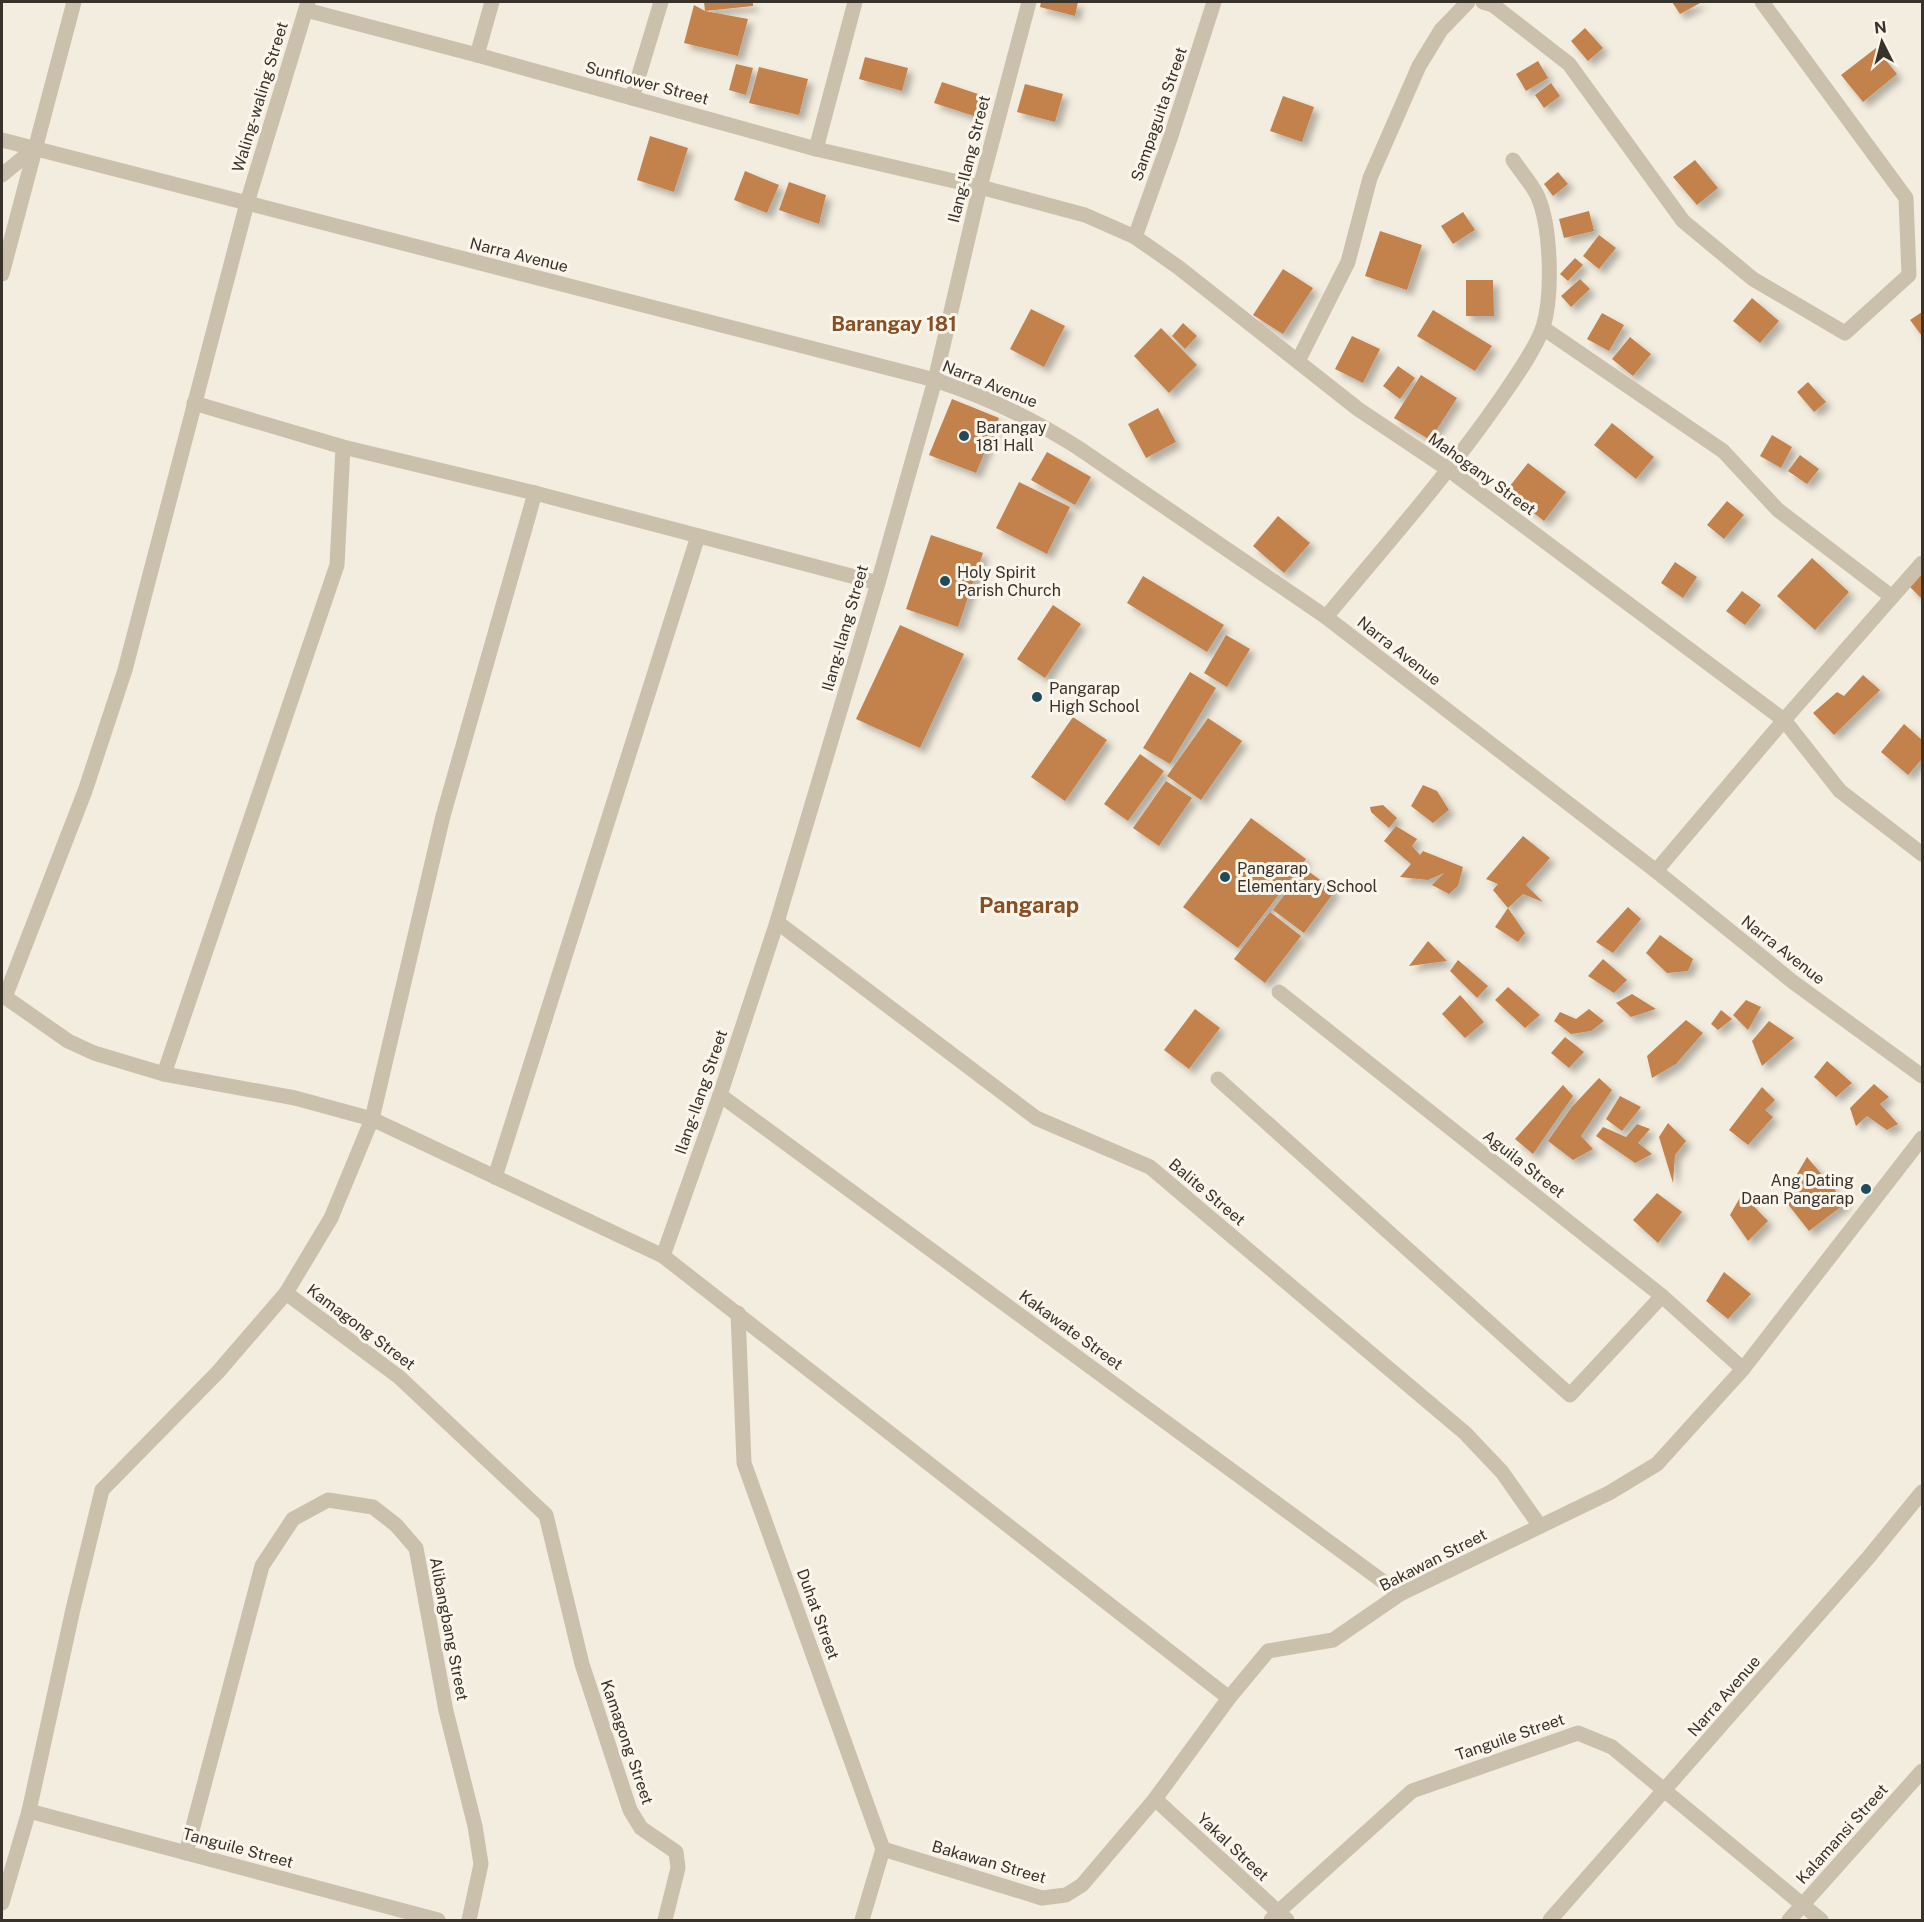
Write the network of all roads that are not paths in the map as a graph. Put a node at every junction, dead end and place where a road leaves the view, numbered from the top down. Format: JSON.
{"nodes":[{"id":1,"x":74,"y":2,"type":"edge"},
{"id":2,"x":492,"y":2,"type":"edge"},
{"id":3,"x":661,"y":2,"type":"edge"},
{"id":4,"x":855,"y":2,"type":"edge"},
{"id":5,"x":1029,"y":2,"type":"edge"},
{"id":6,"x":1214,"y":2,"type":"edge"},
{"id":7,"x":1467,"y":2,"type":"edge"},
{"id":8,"x":1483,"y":2,"type":"edge"},
{"id":9,"x":1762,"y":2,"type":"edge"},
{"id":10,"x":307,"y":6,"type":"edge"},
{"id":11,"x":477,"y":55,"type":"junction"},
{"id":12,"x":632,"y":98,"type":"junction"},
{"id":13,"x":2,"y":140,"type":"edge"},
{"id":14,"x":35,"y":148,"type":"junction"},
{"id":15,"x":816,"y":149,"type":"junction"},
{"id":16,"x":1513,"y":160,"type":"dead end"},
{"id":17,"x":2,"y":175,"type":"edge"},
{"id":18,"x":980,"y":187,"type":"junction"},
{"id":19,"x":247,"y":202,"type":"junction"},
{"id":20,"x":1135,"y":237,"type":"junction"},
{"id":21,"x":2,"y":274,"type":"edge"},
{"id":22,"x":1543,"y":328,"type":"junction"},
{"id":23,"x":1298,"y":361,"type":"junction"},
{"id":24,"x":935,"y":380,"type":"junction"},
{"id":25,"x":194,"y":403,"type":"junction"},
{"id":26,"x":343,"y":447,"type":"junction"},
{"id":27,"x":1449,"y":470,"type":"junction"},
{"id":28,"x":535,"y":493,"type":"junction"},
{"id":29,"x":698,"y":536,"type":"junction"},
{"id":30,"x":1923,"y":563,"type":"edge"},
{"id":31,"x":878,"y":583,"type":"junction"},
{"id":32,"x":1892,"y":597,"type":"junction"},
{"id":33,"x":1326,"y":617,"type":"junction"},
{"id":34,"x":1784,"y":720,"type":"junction"},
{"id":35,"x":1923,"y":854,"type":"edge"},
{"id":36,"x":1656,"y":871,"type":"junction"},
{"id":37,"x":777,"y":922,"type":"junction"},
{"id":38,"x":1279,"y":992,"type":"dead end"},
{"id":39,"x":164,"y":1074,"type":"junction"},
{"id":40,"x":1923,"y":1076,"type":"edge"},
{"id":41,"x":1218,"y":1079,"type":"dead end"},
{"id":42,"x":720,"y":1095,"type":"junction"},
{"id":43,"x":372,"y":1119,"type":"junction"},
{"id":44,"x":1923,"y":1138,"type":"edge"},
{"id":45,"x":495,"y":1178,"type":"junction"},
{"id":46,"x":663,"y":1256,"type":"junction"},
{"id":47,"x":286,"y":1293,"type":"junction"},
{"id":48,"x":1662,"y":1296,"type":"junction"},
{"id":49,"x":738,"y":1313,"type":"junction"},
{"id":50,"x":1743,"y":1369,"type":"junction"},
{"id":51,"x":1923,"y":1492,"type":"edge"},
{"id":52,"x":1540,"y":1526,"type":"junction"},
{"id":53,"x":1400,"y":1594,"type":"junction"},
{"id":54,"x":1229,"y":1698,"type":"junction"},
{"id":55,"x":1923,"y":1771,"type":"edge"},
{"id":56,"x":1665,"y":1791,"type":"junction"},
{"id":57,"x":1155,"y":1799,"type":"junction"},
{"id":58,"x":29,"y":1810,"type":"junction"},
{"id":59,"x":883,"y":1849,"type":"junction"},
{"id":60,"x":186,"y":1853,"type":"junction"},
{"id":61,"x":2,"y":1903,"type":"edge"},
{"id":62,"x":1803,"y":1905,"type":"junction"},
{"id":63,"x":1279,"y":1918,"type":"edge"},
{"id":64,"x":438,"y":1920,"type":"edge"},
{"id":65,"x":469,"y":1920,"type":"edge"},
{"id":66,"x":666,"y":1920,"type":"edge"},
{"id":67,"x":862,"y":1920,"type":"edge"},
{"id":68,"x":1550,"y":1920,"type":"edge"},
{"id":69,"x":1789,"y":1920,"type":"edge"},
{"id":70,"x":1821,"y":1920,"type":"edge"}],
"edges":[{"from":1,"to":14,"type":"street"},
{"from":2,"to":11,"type":"street"},
{"from":3,"to":12,"type":"street"},
{"from":4,"to":15,"type":"street"},
{"from":5,"to":18,"type":"street","name":"Ilang-Ilang Street"},
{"from":6,"to":20,"type":"street","name":"Sampaguita Street"},
{"from":7,"to":23,"type":"street"},
{"from":8,"to":9,"type":"street"},
{"from":10,"to":11,"type":"street","name":"Sunflower Street"},
{"from":10,"to":19,"type":"street","name":"Waling-waling Street"},
{"from":11,"to":12,"type":"street","name":"Sunflower Street"},
{"from":12,"to":15,"type":"street","name":"Sunflower Street"},
{"from":13,"to":14,"type":"street","name":"Narra Avenue"},
{"from":14,"to":17,"type":"street"},
{"from":14,"to":19,"type":"street","name":"Narra Avenue"},
{"from":14,"to":21,"type":"street"},
{"from":15,"to":18,"type":"street","name":"Sunflower Street"},
{"from":16,"to":22,"type":"street"},
{"from":18,"to":20,"type":"street","name":"Mahogany Street"},
{"from":18,"to":24,"type":"street","name":"Ilang-Ilang Street"},
{"from":19,"to":24,"type":"street","name":"Narra Avenue"},
{"from":19,"to":25,"type":"street","name":"Waling-waling Street"},
{"from":20,"to":23,"type":"street","name":"Mahogany Street"},
{"from":22,"to":27,"type":"street"},
{"from":22,"to":32,"type":"street"},
{"from":23,"to":27,"type":"street","name":"Mahogany Street"},
{"from":24,"to":31,"type":"street","name":"Ilang-Ilang Street"},
{"from":24,"to":33,"type":"street","name":"Narra Avenue"},
{"from":25,"to":26,"type":"street"},
{"from":25,"to":39,"type":"street","name":"Waling-waling Street"},
{"from":26,"to":28,"type":"street"},
{"from":26,"to":39,"type":"street"},
{"from":27,"to":33,"type":"street"},
{"from":27,"to":34,"type":"street","name":"Mahogany Street"},
{"from":28,"to":29,"type":"street"},
{"from":28,"to":43,"type":"street"},
{"from":29,"to":31,"type":"street"},
{"from":29,"to":45,"type":"street"},
{"from":30,"to":32,"type":"street"},
{"from":31,"to":37,"type":"street","name":"Ilang-Ilang Street"},
{"from":32,"to":34,"type":"street"},
{"from":33,"to":36,"type":"street","name":"Narra Avenue"},
{"from":34,"to":35,"type":"street","name":"Mahogany Street"},
{"from":34,"to":36,"type":"street"},
{"from":36,"to":40,"type":"street","name":"Narra Avenue"},
{"from":37,"to":42,"type":"street","name":"Ilang-Ilang Street"},
{"from":37,"to":52,"type":"street","name":"Balite Street"},
{"from":38,"to":48,"type":"street","name":"Aguila Street"},
{"from":39,"to":43,"type":"street"},
{"from":41,"to":48,"type":"street"},
{"from":42,"to":46,"type":"street","name":"Ilang-Ilang Street"},
{"from":42,"to":53,"type":"street","name":"Kakawate Street"},
{"from":43,"to":45,"type":"street"},
{"from":43,"to":47,"type":"street"},
{"from":44,"to":50,"type":"street","name":"Bakawan Street"},
{"from":45,"to":46,"type":"street"},
{"from":46,"to":49,"type":"street"},
{"from":47,"to":58,"type":"street","name":"Kamagong Street"},
{"from":47,"to":66,"type":"street","name":"Kamagong Street"},
{"from":48,"to":50,"type":"street","name":"Aguila Street"},
{"from":49,"to":54,"type":"street"},
{"from":49,"to":59,"type":"street","name":"Duhat Street"},
{"from":50,"to":52,"type":"street","name":"Bakawan Street"},
{"from":51,"to":56,"type":"street","name":"Narra Avenue"},
{"from":52,"to":53,"type":"street","name":"Bakawan Street"},
{"from":53,"to":54,"type":"street","name":"Bakawan Street"},
{"from":54,"to":57,"type":"street","name":"Bakawan Street"},
{"from":55,"to":62,"type":"street","name":"Kalamansi Street"},
{"from":56,"to":62,"type":"street","name":"Tanguile Street"},
{"from":56,"to":63,"type":"street","name":"Tanguile Street"},
{"from":56,"to":68,"type":"street","name":"Narra Avenue"},
{"from":57,"to":59,"type":"street","name":"Bakawan Street"},
{"from":57,"to":63,"type":"street","name":"Yakal Street"},
{"from":58,"to":60,"type":"street","name":"Tanguile Street"},
{"from":58,"to":61,"type":"street","name":"Kamagong Street"},
{"from":59,"to":67,"type":"street"},
{"from":60,"to":64,"type":"street","name":"Tanguile Street"},
{"from":60,"to":65,"type":"street","name":"Alibangbang Street"},
{"from":62,"to":69,"type":"street","name":"Kalamansi Street"},
{"from":62,"to":70,"type":"street","name":"Tanguile Street"}]}
